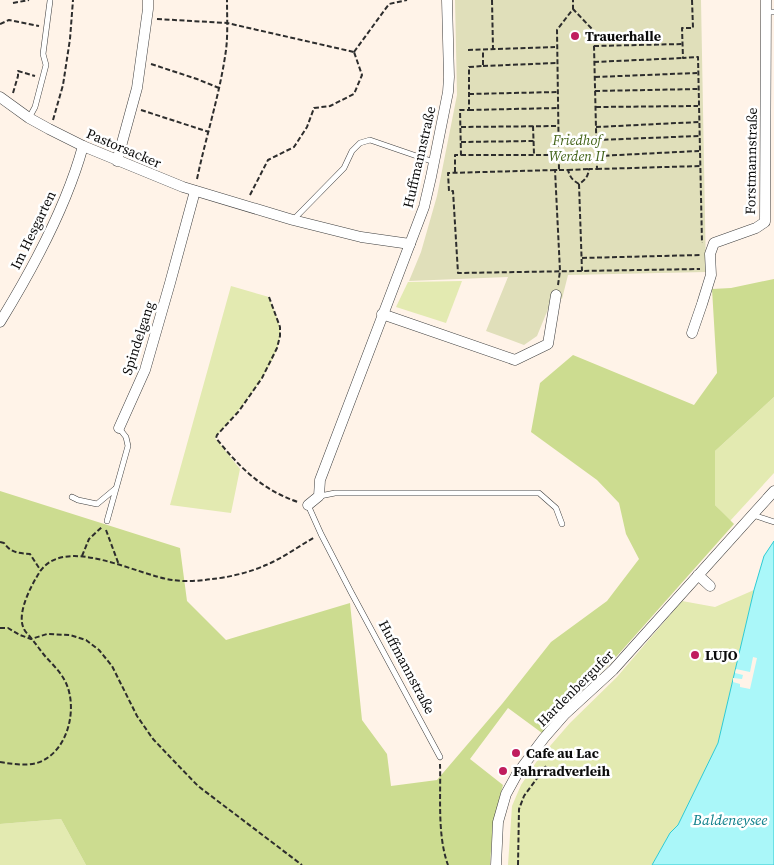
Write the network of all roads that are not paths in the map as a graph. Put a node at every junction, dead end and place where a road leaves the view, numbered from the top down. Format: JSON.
{"nodes":[{"id":1,"x":148,"y":0,"type":"edge"},
{"id":2,"x":447,"y":0,"type":"edge"},
{"id":3,"x":766,"y":0,"type":"edge"},
{"id":4,"x":50,"y":1,"type":"dead end"},
{"id":5,"x":770,"y":12,"type":"edge"},
{"id":6,"x":3,"y":100,"type":"edge"},
{"id":7,"x":29,"y":118,"type":"junction"},
{"id":8,"x":83,"y":146,"type":"junction"},
{"id":9,"x":117,"y":160,"type":"junction"},
{"id":10,"x":434,"y":162,"type":"junction"},
{"id":11,"x":195,"y":191,"type":"junction"},
{"id":12,"x":293,"y":220,"type":"junction"},
{"id":13,"x":410,"y":244,"type":"junction"},
{"id":14,"x":556,"y":295,"type":"road end"},
{"id":15,"x":382,"y":314,"type":"junction"},
{"id":16,"x":0,"y":322,"type":"edge"},
{"id":17,"x":692,"y":333,"type":"dead end"},
{"id":18,"x":119,"y":428,"type":"joint"},
{"id":19,"x":116,"y":489,"type":"junction"},
{"id":20,"x":774,"y":491,"type":"edge"},
{"id":21,"x":72,"y":496,"type":"dead end"},
{"id":22,"x":319,"y":496,"type":"junction"},
{"id":23,"x":308,"y":505,"type":"joint"},
{"id":24,"x":752,"y":515,"type":"junction"},
{"id":25,"x":107,"y":521,"type":"road end"},
{"id":26,"x":774,"y":522,"type":"edge"},
{"id":27,"x":562,"y":524,"type":"dead end"},
{"id":28,"x":698,"y":575,"type":"junction"},
{"id":29,"x":710,"y":586,"type":"dead end"},
{"id":30,"x":440,"y":757,"type":"road end"},
{"id":31,"x":496,"y":865,"type":"edge"}],
"edges":[{"from":1,"to":9,"type":"street"},
{"from":2,"to":10,"type":"street","name":"Huffmannstraße"},
{"from":3,"to":5,"type":"street","name":"Forstmannstraße"},
{"from":4,"to":7,"type":"lane"},
{"from":5,"to":17,"type":"street","name":"Forstmannstraße"},
{"from":6,"to":7,"type":"street","name":"Pastorsacker"},
{"from":7,"to":8,"type":"street","name":"Pastorsacker"},
{"from":8,"to":9,"type":"street","name":"Pastorsacker"},
{"from":8,"to":16,"type":"street","name":"Im Hesgarten"},
{"from":9,"to":11,"type":"street","name":"Pastorsacker"},
{"from":10,"to":12,"type":"lane"},
{"from":10,"to":13,"type":"street","name":"Huffmannstraße"},
{"from":11,"to":12,"type":"street","name":"Pastorsacker"},
{"from":11,"to":18,"type":"street","name":"Spindelgang"},
{"from":12,"to":13,"type":"street","name":"Pastorsacker"},
{"from":13,"to":15,"type":"street","name":"Huffmannstraße"},
{"from":14,"to":15,"type":"street"},
{"from":15,"to":22,"type":"street","name":"Huffmannstraße"},
{"from":18,"to":19,"type":"lane","name":"Spindelgang"},
{"from":19,"to":21,"type":"lane"},
{"from":19,"to":25,"type":"lane","name":"Spindelgang"},
{"from":20,"to":24,"type":"street","name":"Hardenbergufer"},
{"from":22,"to":23,"type":"street"},
{"from":22,"to":27,"type":"lane"},
{"from":23,"to":30,"type":"lane","name":"Huffmannstraße"},
{"from":24,"to":26,"type":"lane"},
{"from":24,"to":28,"type":"street","name":"Hardenbergufer"},
{"from":28,"to":29,"type":"street"},
{"from":28,"to":31,"type":"street","name":"Hardenbergufer"}]}
